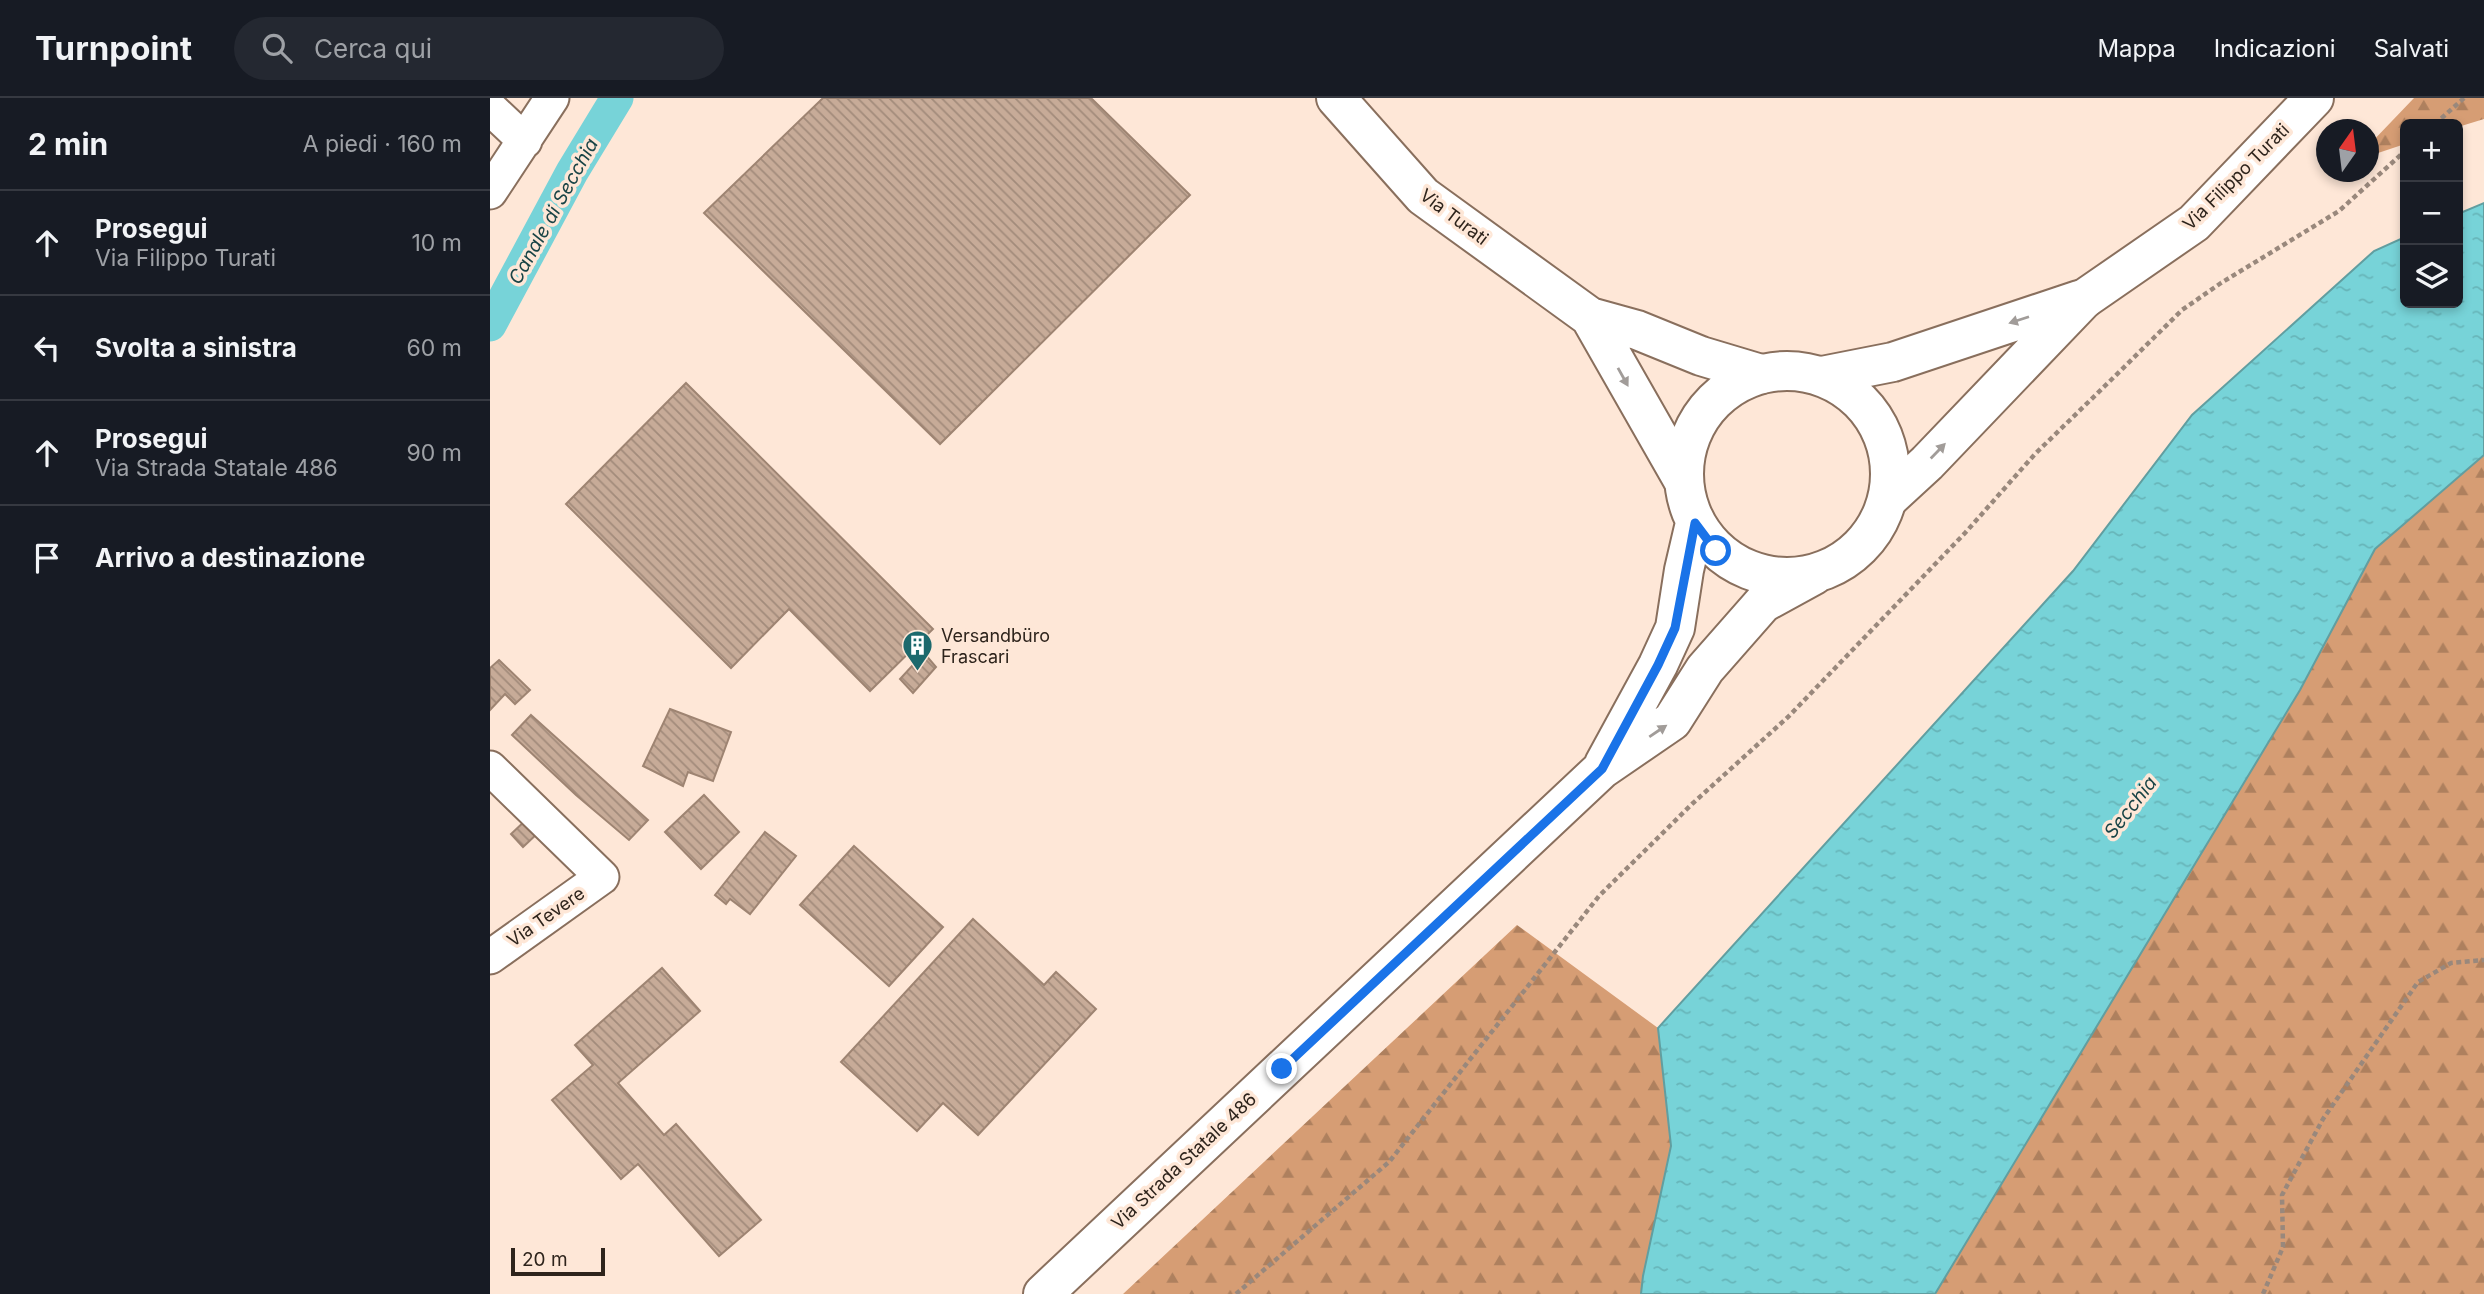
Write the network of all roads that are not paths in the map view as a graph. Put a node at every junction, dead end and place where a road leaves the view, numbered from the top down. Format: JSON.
{"nodes":[{"id":1,"x":552,"y":98,"type":"edge"},
{"id":2,"x":1336,"y":98,"type":"edge"},
{"id":3,"x":2314,"y":98,"type":"edge"},
{"id":4,"x":490,"y":108,"type":"edge"},
{"id":5,"x":524,"y":141,"type":"junction"},
{"id":6,"x":490,"y":192,"type":"edge"},
{"id":7,"x":2084,"y":299,"type":"junction"},
{"id":8,"x":1590,"y":317,"type":"junction"},
{"id":9,"x":1761,"y":373,"type":"junction"},
{"id":10,"x":1822,"y":376,"type":"junction"},
{"id":11,"x":1683,"y":480,"type":"junction"},
{"id":12,"x":1889,"y":498,"type":"junction"},
{"id":13,"x":1695,"y":523,"type":"junction"},
{"id":14,"x":1814,"y":575,"type":"junction"},
{"id":15,"x":490,"y":768,"type":"edge"},
{"id":16,"x":1602,"y":769,"type":"junction"},
{"id":17,"x":490,"y":957,"type":"edge"},
{"id":18,"x":1043,"y":1294,"type":"edge"}],
"edges":[{"from":1,"to":5,"type":"street"},
{"from":2,"to":8,"type":"main road","name":"Via Turati"},
{"from":3,"to":7,"type":"main road","name":"Via Filippo Turati"},
{"from":4,"to":5,"type":"street"},
{"from":5,"to":6,"type":"street"},
{"from":7,"to":10,"type":"main road","one_way":true},
{"from":12,"to":7,"type":"main road","one_way":true},
{"from":8,"to":9,"type":"main road"},
{"from":8,"to":11,"type":"main road","one_way":true},
{"from":9,"to":10,"type":"main road"},
{"from":9,"to":11,"type":"main road"},
{"from":10,"to":12,"type":"main road"},
{"from":11,"to":13,"type":"main road"},
{"from":12,"to":14,"type":"main road"},
{"from":13,"to":14,"type":"main road"},
{"from":13,"to":16,"type":"main road"},
{"from":16,"to":14,"type":"main road","one_way":true},
{"from":15,"to":17,"type":"street","name":"Via Tevere"},
{"from":16,"to":18,"type":"main road","name":"Via Strada Statale 486"}]}
